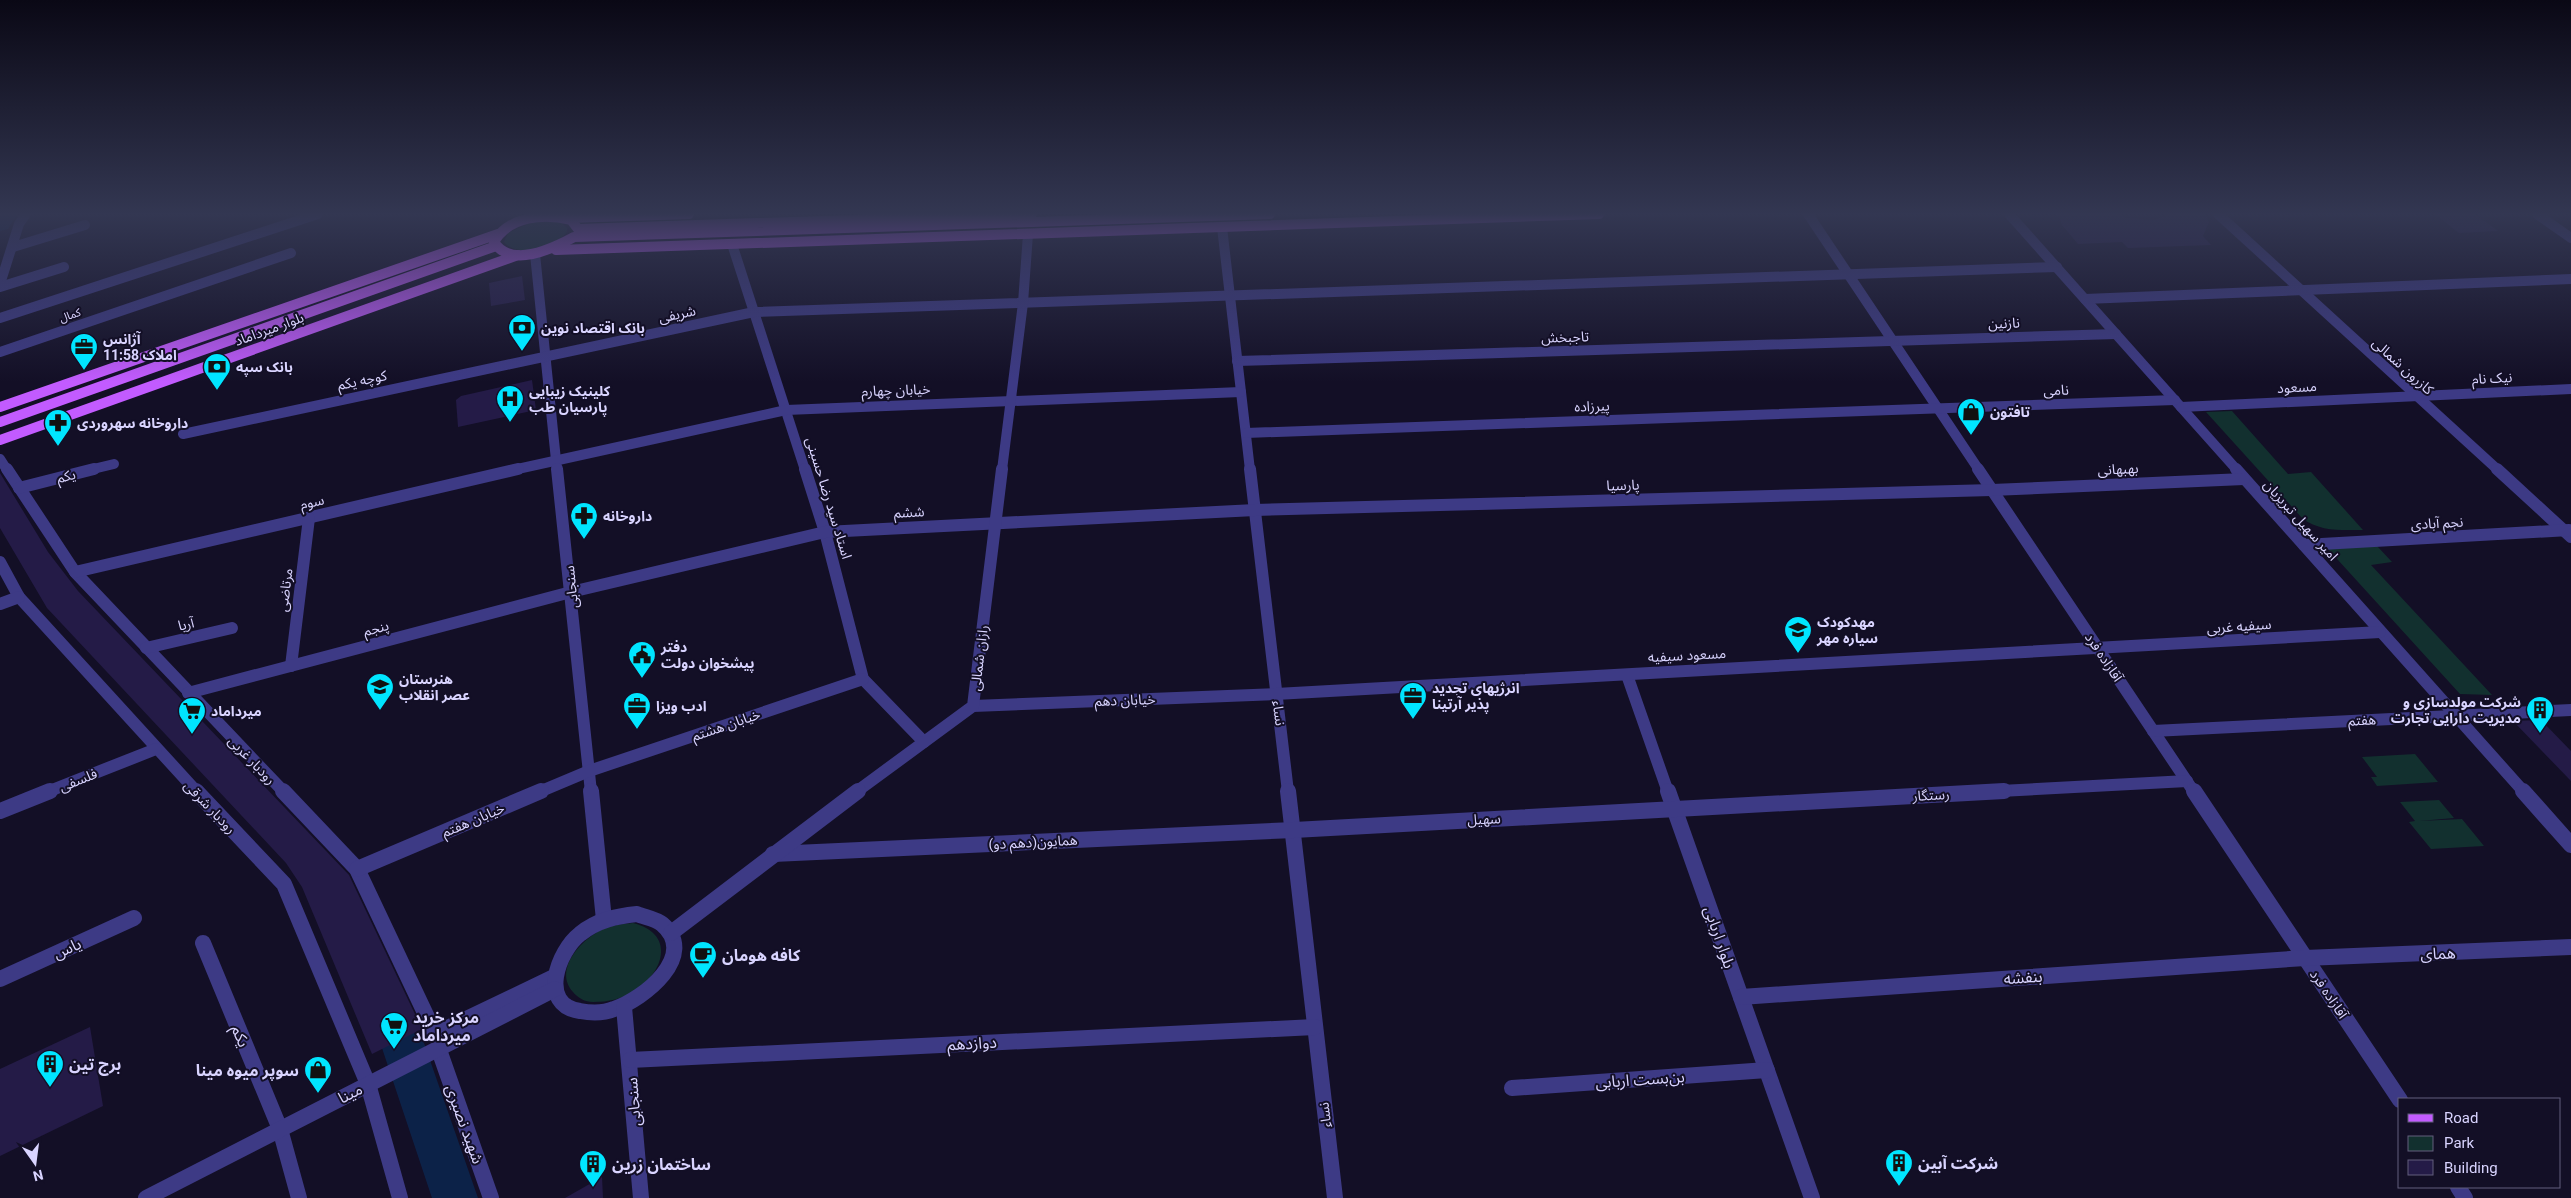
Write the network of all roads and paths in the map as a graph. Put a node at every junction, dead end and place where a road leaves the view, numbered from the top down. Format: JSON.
{"nodes":[{"id":1,"x":3,"y":270,"type":"edge"},
{"id":2,"x":54,"y":270,"type":"edge"},
{"id":3,"x":147,"y":270,"type":"edge"},
{"id":4,"x":241,"y":270,"type":"edge"},
{"id":5,"x":396,"y":270,"type":"edge"},
{"id":6,"x":428,"y":270,"type":"edge"},
{"id":7,"x":476,"y":270,"type":"edge"},
{"id":8,"x":537,"y":270,"type":"edge"},
{"id":9,"x":740,"y":270,"type":"edge"},
{"id":10,"x":1025,"y":270,"type":"edge"},
{"id":11,"x":1227,"y":270,"type":"edge"},
{"id":12,"x":1845,"y":270,"type":"edge"},
{"id":13,"x":1970,"y":270,"type":"edge"},
{"id":14,"x":2060,"y":270,"type":"edge"},
{"id":15,"x":2277,"y":270,"type":"edge"},
{"id":16,"x":1848,"y":274,"type":"junction"},
{"id":17,"x":2571,"y":279,"type":"edge"},
{"id":18,"x":397,"y":281,"type":"junction"},
{"id":19,"x":0,"y":285,"type":"edge"},
{"id":20,"x":2298,"y":290,"type":"junction"},
{"id":21,"x":414,"y":292,"type":"junction"},
{"id":22,"x":1230,"y":296,"type":"junction"},
{"id":23,"x":2086,"y":299,"type":"junction"},
{"id":24,"x":1023,"y":303,"type":"junction"},
{"id":25,"x":754,"y":312,"type":"junction"},
{"id":26,"x":0,"y":318,"type":"edge"},
{"id":27,"x":2116,"y":334,"type":"junction"},
{"id":28,"x":1893,"y":341,"type":"junction"},
{"id":29,"x":0,"y":352,"type":"edge"},
{"id":30,"x":189,"y":354,"type":"junction"},
{"id":31,"x":547,"y":356,"type":"junction"},
{"id":32,"x":1237,"y":361,"type":"junction"},
{"id":33,"x":82,"y":380,"type":"junction"},
{"id":34,"x":2571,"y":389,"type":"edge"},
{"id":35,"x":1241,"y":392,"type":"junction"},
{"id":36,"x":2415,"y":396,"type":"junction"},
{"id":37,"x":1010,"y":401,"type":"junction"},
{"id":38,"x":2178,"y":404,"type":"junction"},
{"id":39,"x":0,"y":407,"type":"edge"},
{"id":40,"x":786,"y":410,"type":"junction"},
{"id":41,"x":1939,"y":410,"type":"junction"},
{"id":42,"x":0,"y":422,"type":"edge"},
{"id":43,"x":1246,"y":433,"type":"junction"},
{"id":44,"x":183,"y":434,"type":"dead end"},
{"id":45,"x":0,"y":440,"type":"edge"},
{"id":46,"x":0,"y":459,"type":"edge"},
{"id":47,"x":557,"y":460,"type":"junction"},
{"id":48,"x":114,"y":464,"type":"dead end"},
{"id":49,"x":2244,"y":479,"type":"junction"},
{"id":50,"x":19,"y":488,"type":"junction"},
{"id":51,"x":1992,"y":490,"type":"junction"},
{"id":52,"x":1255,"y":510,"type":"junction"},
{"id":53,"x":309,"y":518,"type":"junction"},
{"id":54,"x":995,"y":522,"type":"junction"},
{"id":55,"x":825,"y":532,"type":"junction"},
{"id":56,"x":2569,"y":533,"type":"edge"},
{"id":57,"x":2304,"y":545,"type":"junction"},
{"id":58,"x":0,"y":562,"type":"edge"},
{"id":59,"x":75,"y":572,"type":"junction"},
{"id":60,"x":571,"y":592,"type":"junction"},
{"id":61,"x":19,"y":597,"type":"junction"},
{"id":62,"x":0,"y":604,"type":"edge"},
{"id":63,"x":232,"y":628,"type":"dead end"},
{"id":64,"x":2380,"y":632,"type":"junction"},
{"id":65,"x":146,"y":648,"type":"junction"},
{"id":66,"x":2099,"y":649,"type":"junction"},
{"id":67,"x":291,"y":666,"type":"junction"},
{"id":68,"x":1627,"y":675,"type":"junction"},
{"id":69,"x":863,"y":679,"type":"junction"},
{"id":70,"x":188,"y":693,"type":"junction"},
{"id":71,"x":1276,"y":694,"type":"junction"},
{"id":72,"x":973,"y":706,"type":"junction"},
{"id":73,"x":2571,"y":710,"type":"edge"},
{"id":74,"x":2456,"y":716,"type":"junction"},
{"id":75,"x":2153,"y":730,"type":"junction"},
{"id":76,"x":924,"y":742,"type":"junction"},
{"id":77,"x":156,"y":749,"type":"junction"},
{"id":78,"x":589,"y":771,"type":"junction"},
{"id":79,"x":2187,"y":781,"type":"junction"},
{"id":80,"x":1674,"y":808,"type":"junction"},
{"id":81,"x":0,"y":811,"type":"edge"},
{"id":82,"x":1294,"y":830,"type":"junction"},
{"id":83,"x":2571,"y":845,"type":"edge"},
{"id":84,"x":773,"y":854,"type":"junction"},
{"id":85,"x":357,"y":869,"type":"junction"},
{"id":86,"x":134,"y":918,"type":"dead end"},
{"id":87,"x":604,"y":920,"type":"junction"},
{"id":88,"x":671,"y":933,"type":"junction"},
{"id":89,"x":203,"y":942,"type":"dead end"},
{"id":90,"x":2571,"y":948,"type":"edge"},
{"id":91,"x":2305,"y":958,"type":"junction"},
{"id":92,"x":0,"y":978,"type":"edge"},
{"id":93,"x":554,"y":983,"type":"junction"},
{"id":94,"x":1741,"y":997,"type":"junction"},
{"id":95,"x":624,"y":1007,"type":"junction"},
{"id":96,"x":1315,"y":1027,"type":"junction"},
{"id":97,"x":437,"y":1042,"type":"junction"},
{"id":98,"x":630,"y":1060,"type":"junction"},
{"id":99,"x":1767,"y":1070,"type":"junction"},
{"id":100,"x":368,"y":1084,"type":"junction"},
{"id":101,"x":1512,"y":1088,"type":"dead end"},
{"id":102,"x":2399,"y":1098,"type":"edge"},
{"id":103,"x":280,"y":1129,"type":"junction"},
{"id":104,"x":146,"y":1198,"type":"edge"},
{"id":105,"x":299,"y":1198,"type":"edge"},
{"id":106,"x":400,"y":1198,"type":"edge"},
{"id":107,"x":491,"y":1198,"type":"edge"},
{"id":108,"x":641,"y":1198,"type":"edge"},
{"id":109,"x":1335,"y":1198,"type":"edge"},
{"id":110,"x":1812,"y":1198,"type":"edge"}],
"edges":[{"from":1,"to":19,"type":"street"},
{"from":2,"to":19,"type":"street"},
{"from":3,"to":26,"type":"street"},
{"from":4,"to":29,"type":"street","name":"کمال"},
{"from":5,"to":33,"type":"main road"},
{"from":6,"to":18,"type":"main road","name":"بلوار میرداماد"},
{"from":7,"to":21,"type":"main road","name":"بلوار میرداماد"},
{"from":8,"to":31,"type":"street","name":"سنجابی"},
{"from":9,"to":25,"type":"street","name":"استاد سید رضا حسینی"},
{"from":10,"to":24,"type":"street","name":"رازان شمالی"},
{"from":11,"to":22,"type":"street","name":"نساء"},
{"from":12,"to":16,"type":"street","name":"آقازاده فرد"},
{"from":13,"to":16,"type":"street","name":"شریفی"},
{"from":14,"to":23,"type":"street","name":"امیر سهیل تبریزیان"},
{"from":15,"to":20,"type":"street","name":"کازرون شمالی"},
{"from":16,"to":22,"type":"street","name":"شریفی"},
{"from":16,"to":28,"type":"street","name":"آقازاده فرد"},
{"from":17,"to":20,"type":"street"},
{"from":18,"to":21,"type":"main road"},
{"from":18,"to":30,"type":"main road","name":"بلوار میرداماد"},
{"from":20,"to":23,"type":"street"},
{"from":20,"to":36,"type":"street","name":"کازرون شمالی"},
{"from":21,"to":45,"type":"main road","name":"بلوار میرداماد"},
{"from":22,"to":24,"type":"street","name":"شریفی"},
{"from":22,"to":32,"type":"street","name":"نساء"},
{"from":23,"to":27,"type":"street","name":"امیر سهیل تبریزیان"},
{"from":24,"to":25,"type":"street","name":"شریفی"},
{"from":24,"to":37,"type":"street","name":"رازان شمالی"},
{"from":25,"to":31,"type":"street","name":"شریفی"},
{"from":25,"to":40,"type":"street","name":"استاد سید رضا حسینی"},
{"from":27,"to":28,"type":"street","name":"نازنین"},
{"from":27,"to":38,"type":"street","name":"امیر سهیل تبریزیان"},
{"from":28,"to":32,"type":"street","name":"تاجبخش"},
{"from":28,"to":41,"type":"street","name":"آقازاده فرد"},
{"from":30,"to":33,"type":"main road"},
{"from":30,"to":42,"type":"main road","name":"بلوار میرداماد"},
{"from":31,"to":44,"type":"street","name":"کوچه یکم"},
{"from":31,"to":47,"type":"street","name":"سنجابی"},
{"from":32,"to":35,"type":"street","name":"نساء"},
{"from":33,"to":39,"type":"main road"},
{"from":34,"to":36,"type":"street","name":"نیک نام"},
{"from":35,"to":37,"type":"street","name":"خیابان چهارم"},
{"from":35,"to":43,"type":"street","name":"نساء"},
{"from":36,"to":38,"type":"street","name":"مسعود"},
{"from":36,"to":56,"type":"street","name":"کازرون شمالی"},
{"from":37,"to":40,"type":"street","name":"خیابان چهارم"},
{"from":37,"to":54,"type":"street","name":"رازان شمالی"},
{"from":38,"to":41,"type":"street","name":"نامی"},
{"from":38,"to":49,"type":"street","name":"امیر سهیل تبریزیان"},
{"from":40,"to":47,"type":"street","name":"خیابان چهارم"},
{"from":40,"to":55,"type":"street","name":"استاد سید رضا حسینی"},
{"from":41,"to":43,"type":"street","name":"پیرزاده"},
{"from":41,"to":51,"type":"street","name":"آقازاده فرد"},
{"from":43,"to":52,"type":"street","name":"نساء"},
{"from":46,"to":50,"type":"street","name":"رودبار غربی"},
{"from":47,"to":53,"type":"street","name":"سوم"},
{"from":47,"to":60,"type":"street","name":"سنجابی"},
{"from":48,"to":50,"type":"street","name":"یکم"},
{"from":49,"to":51,"type":"street","name":"بهبهانی"},
{"from":49,"to":57,"type":"street","name":"امیر سهیل تبریزیان"},
{"from":50,"to":59,"type":"street","name":"رودبار غربی"},
{"from":51,"to":52,"type":"street","name":"پارسیا"},
{"from":51,"to":66,"type":"street","name":"آقازاده فرد"},
{"from":52,"to":54,"type":"street","name":"ششم"},
{"from":52,"to":71,"type":"street","name":"نساء"},
{"from":53,"to":59,"type":"street","name":"سوم"},
{"from":53,"to":67,"type":"street","name":"مرتاضی"},
{"from":54,"to":55,"type":"street","name":"ششم"},
{"from":54,"to":72,"type":"street","name":"رازان شمالی"},
{"from":55,"to":60,"type":"street","name":"ششم"},
{"from":55,"to":69,"type":"street","name":"استاد سید رضا حسینی"},
{"from":56,"to":57,"type":"street","name":"نجم آبادی"},
{"from":57,"to":64,"type":"street","name":"امیر سهیل تبریزیان"},
{"from":58,"to":61,"type":"street","name":"رودبار شرقی"},
{"from":59,"to":65,"type":"street","name":"رودبار غربی"},
{"from":60,"to":67,"type":"street","name":"پنجم"},
{"from":60,"to":78,"type":"street","name":"سنجابی"},
{"from":61,"to":62,"type":"street"},
{"from":61,"to":77,"type":"street","name":"رودبار شرقی"},
{"from":63,"to":65,"type":"street","name":"آریا"},
{"from":64,"to":66,"type":"street","name":"سیفیه غربی"},
{"from":64,"to":74,"type":"street","name":"امیر سهیل تبریزیان"},
{"from":65,"to":70,"type":"street","name":"رودبار غربی"},
{"from":66,"to":68,"type":"street","name":"مسعود سیفیه"},
{"from":66,"to":75,"type":"street","name":"آقازاده فرد"},
{"from":67,"to":70,"type":"street","name":"پنجم"},
{"from":68,"to":71,"type":"street","name":"مسعود سیفیه"},
{"from":68,"to":80,"type":"street","name":"بلوار اربابی"},
{"from":69,"to":76,"type":"street","name":"استاد سید رضا حسینی"},
{"from":69,"to":78,"type":"street","name":"خیابان هشتم"},
{"from":70,"to":85,"type":"street","name":"رودبار غربی"},
{"from":71,"to":72,"type":"street","name":"خیابان دهم"},
{"from":71,"to":82,"type":"street","name":"نساء"},
{"from":72,"to":76,"type":"street","name":"رازان شمالی"},
{"from":73,"to":74,"type":"street","name":"هفتم"},
{"from":74,"to":75,"type":"street","name":"هفتم"},
{"from":74,"to":83,"type":"street","name":"امیر سهیل تبریزیان"},
{"from":75,"to":79,"type":"street","name":"آقازاده فرد"},
{"from":76,"to":84,"type":"street","name":"رازان شمالی"},
{"from":77,"to":81,"type":"street","name":"فلسفی"},
{"from":77,"to":100,"type":"street","name":"رودبار شرقی"},
{"from":78,"to":85,"type":"street","name":"خیابان هفتم"},
{"from":78,"to":87,"type":"street","name":"سنجابی"},
{"from":79,"to":80,"type":"street","name":"رستگار"},
{"from":79,"to":91,"type":"street","name":"آقازاده فرد"},
{"from":80,"to":82,"type":"street","name":"سهیل"},
{"from":80,"to":94,"type":"street","name":"بلوار اربابی"},
{"from":82,"to":84,"type":"street","name":"همایون(دهم دو)"},
{"from":82,"to":96,"type":"street","name":"نساء"},
{"from":84,"to":88,"type":"street","name":"رازان شمالی"},
{"from":85,"to":97,"type":"street","name":"رودبار غربی"},
{"from":86,"to":92,"type":"street","name":"یاس"},
{"from":87,"to":88,"type":"street"},
{"from":87,"to":93,"type":"street"},
{"from":88,"to":95,"type":"street"},
{"from":89,"to":103,"type":"street","name":"یکم"},
{"from":90,"to":91,"type":"street","name":"همای"},
{"from":91,"to":94,"type":"street","name":"بنفشه"},
{"from":91,"to":102,"type":"street","name":"آقازاده فرد"},
{"from":93,"to":95,"type":"street"},
{"from":93,"to":97,"type":"street","name":"مینا"},
{"from":94,"to":99,"type":"street","name":"بلوار اربابی"},
{"from":95,"to":98,"type":"street","name":"سنجابی"},
{"from":96,"to":98,"type":"street","name":"دوازدهم"},
{"from":96,"to":109,"type":"street","name":"نساء"},
{"from":97,"to":100,"type":"street","name":"مینا"},
{"from":97,"to":107,"type":"street","name":"شهید نصیری"},
{"from":98,"to":108,"type":"street","name":"سنجابی"},
{"from":99,"to":101,"type":"street","name":"بن‌بست اربابی"},
{"from":99,"to":110,"type":"street","name":"بلوار اربابی"},
{"from":100,"to":103,"type":"street","name":"مینا"},
{"from":100,"to":106,"type":"street"},
{"from":103,"to":104,"type":"street","name":"مینا"},
{"from":103,"to":105,"type":"street","name":"یکم"}]}
